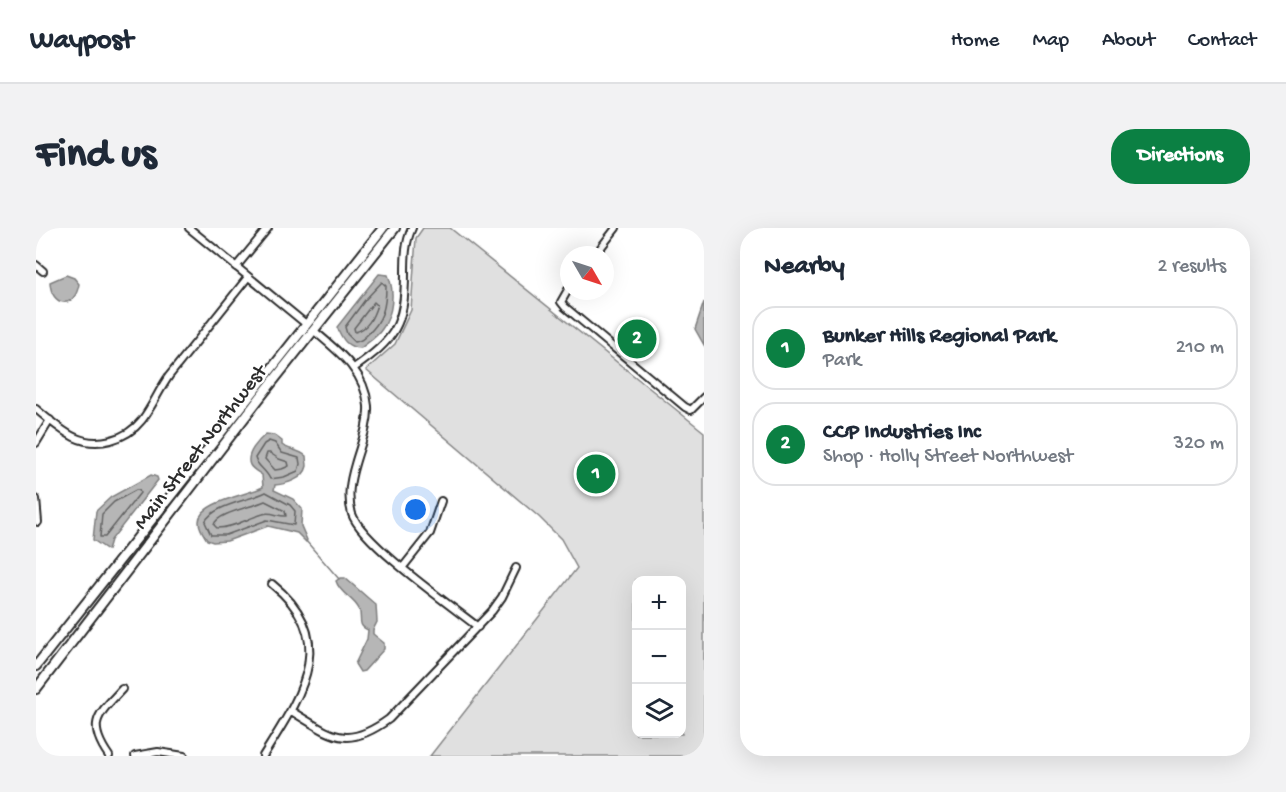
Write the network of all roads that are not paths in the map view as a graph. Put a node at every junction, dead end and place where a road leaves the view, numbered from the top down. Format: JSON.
{"nodes":[{"id":1,"x":189,"y":228,"type":"edge"},
{"id":2,"x":268,"y":228,"type":"edge"},
{"id":3,"x":383,"y":228,"type":"edge"},
{"id":4,"x":395,"y":228,"type":"edge"},
{"id":5,"x":412,"y":228,"type":"edge"},
{"id":6,"x":616,"y":228,"type":"edge"},
{"id":7,"x":602,"y":246,"type":"edge"},
{"id":8,"x":36,"y":265,"type":"edge"},
{"id":9,"x":236,"y":267,"type":"junction"},
{"id":10,"x":43,"y":271,"type":"dead end"},
{"id":11,"x":248,"y":277,"type":"junction"},
{"id":12,"x":562,"y":300,"type":"edge"},
{"id":13,"x":310,"y":327,"type":"junction"},
{"id":14,"x":354,"y":368,"type":"junction"},
{"id":15,"x":704,"y":397,"type":"edge"},
{"id":16,"x":36,"y":409,"type":"edge"},
{"id":17,"x":50,"y":420,"type":"junction"},
{"id":18,"x":36,"y":443,"type":"edge"},
{"id":19,"x":36,"y":499,"type":"edge"},
{"id":20,"x":441,"y":501,"type":"dead end"},
{"id":21,"x":38,"y":522,"type":"dead end"},
{"id":22,"x":403,"y":567,"type":"junction"},
{"id":23,"x":516,"y":568,"type":"dead end"},
{"id":24,"x":272,"y":584,"type":"dead end"},
{"id":25,"x":478,"y":627,"type":"junction"},
{"id":26,"x":36,"y":666,"type":"edge"},
{"id":27,"x":36,"y":689,"type":"edge"},
{"id":28,"x":122,"y":689,"type":"dead end"},
{"id":29,"x":291,"y":711,"type":"junction"},
{"id":30,"x":109,"y":756,"type":"edge"},
{"id":31,"x":135,"y":756,"type":"edge"},
{"id":32,"x":184,"y":756,"type":"edge"},
{"id":33,"x":263,"y":756,"type":"edge"}],
"edges":[{"from":1,"to":9,"type":"street"},
{"from":2,"to":9,"type":"street"},
{"from":3,"to":13,"type":"main road","name":"Main Street Northwest"},
{"from":4,"to":13,"type":"main road","name":"Main Street Northwest"},
{"from":5,"to":14,"type":"street"},
{"from":6,"to":7,"type":"street"},
{"from":8,"to":10,"type":"street"},
{"from":9,"to":11,"type":"street"},
{"from":11,"to":13,"type":"street"},
{"from":11,"to":17,"type":"street"},
{"from":12,"to":15,"type":"street"},
{"from":13,"to":14,"type":"street"},
{"from":13,"to":26,"type":"main road","name":"Main Street Northwest"},
{"from":13,"to":27,"type":"main road","name":"Main Street Northwest"},
{"from":14,"to":22,"type":"street"},
{"from":16,"to":17,"type":"street"},
{"from":17,"to":18,"type":"street"},
{"from":19,"to":21,"type":"street"},
{"from":20,"to":22,"type":"street"},
{"from":22,"to":25,"type":"street"},
{"from":23,"to":25,"type":"street"},
{"from":24,"to":29,"type":"street"},
{"from":25,"to":29,"type":"street"},
{"from":28,"to":30,"type":"street"},
{"from":29,"to":33,"type":"street"},
{"from":31,"to":32,"type":"street"}]}
